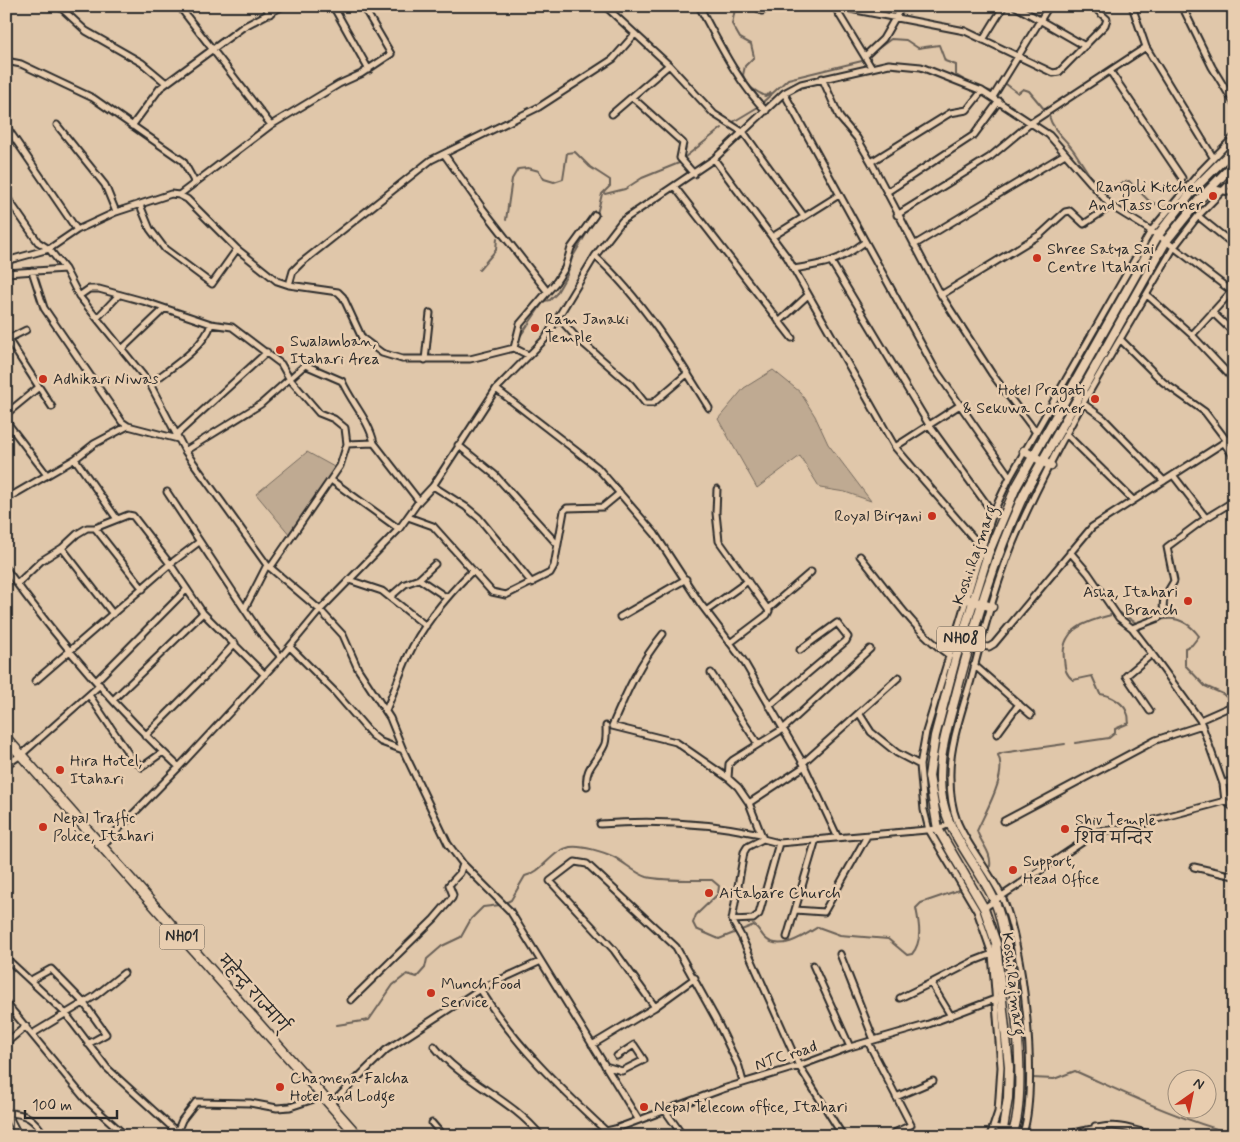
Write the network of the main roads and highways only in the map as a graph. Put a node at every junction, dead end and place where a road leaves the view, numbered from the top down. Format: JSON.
{"nodes":[{"id":1,"x":1226,"y":144,"type":"road end"},
{"id":2,"x":1233,"y":150,"type":"edge"},
{"id":3,"x":1234,"y":164,"type":"edge"},
{"id":4,"x":1024,"y":451,"type":"road end"},
{"id":5,"x":1032,"y":456,"type":"junction"},
{"id":6,"x":1042,"y":461,"type":"junction"},
{"id":7,"x":1050,"y":466,"type":"road end"},
{"id":8,"x":970,"y":600,"type":"junction"},
{"id":9,"x":983,"y":604,"type":"junction"},
{"id":10,"x":992,"y":607,"type":"road end"},
{"id":11,"x":6,"y":738,"type":"edge"},
{"id":12,"x":964,"y":870,"type":"junction"},
{"id":13,"x":956,"y":875,"type":"road end"},
{"id":14,"x":1001,"y":1132,"type":"edge"},
{"id":15,"x":1012,"y":1134,"type":"edge"},
{"id":16,"x":358,"y":1136,"type":"edge"}],
"edges":[{"from":1,"to":2,"type":"main road"},
{"from":2,"to":5,"type":"main road","name":"Koshi Rajmarg","number":"NH08"},
{"from":3,"to":6,"type":"main road","name":"Koshi Rajmarg","number":"NH08"},
{"from":4,"to":5,"type":"main road"},
{"from":5,"to":6,"type":"main road"},
{"from":5,"to":8,"type":"main road","name":"Koshi Rajmarg","number":"NH08"},
{"from":6,"to":7,"type":"main road"},
{"from":6,"to":9,"type":"main road","name":"Koshi Rajmarg","number":"NH08"},
{"from":8,"to":9,"type":"main road"},
{"from":8,"to":12,"type":"main road","name":"Koshi Rajmarg","number":"NH08"},
{"from":9,"to":10,"type":"main road"},
{"from":9,"to":15,"type":"main road","name":"Koshi Rajmarg","number":"NH08"},
{"from":11,"to":16,"type":"highway","name":"महेन्द्र राज्मार्ग्","number":"NH01"},
{"from":12,"to":13,"type":"main road"},
{"from":12,"to":14,"type":"main road","name":"Koshi Rajmarg","number":"NH08"}]}
